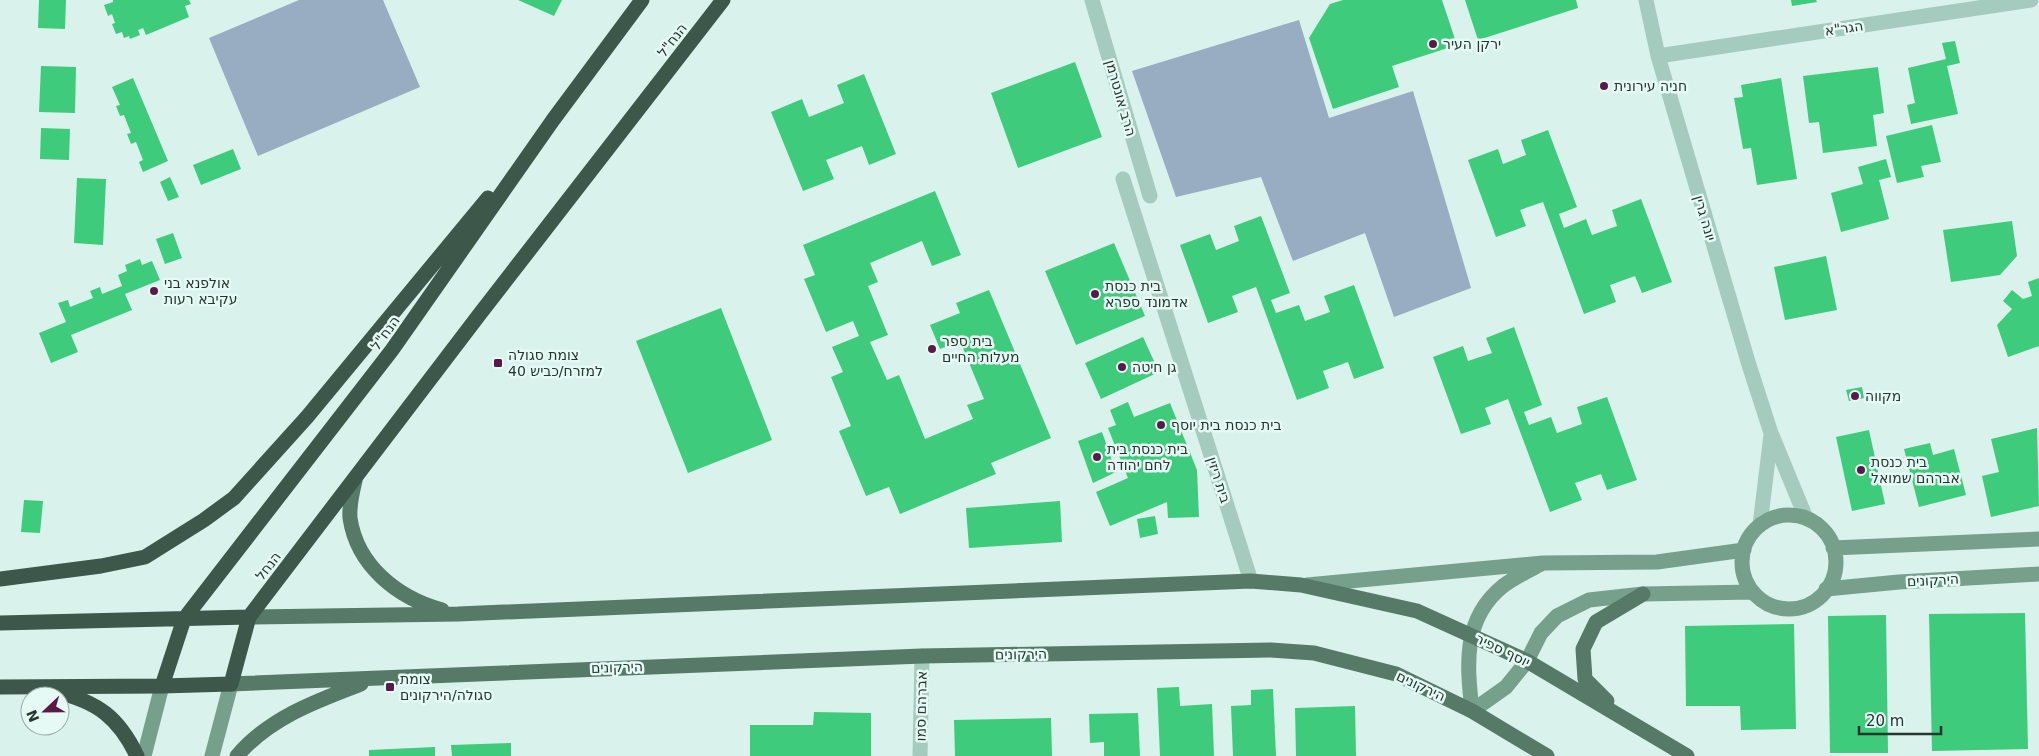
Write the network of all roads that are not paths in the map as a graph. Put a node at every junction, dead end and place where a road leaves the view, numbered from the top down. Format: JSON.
{"nodes":[{"id":1,"x":642,"y":0,"type":"edge"},
{"id":2,"x":723,"y":0,"type":"edge"},
{"id":3,"x":1092,"y":0,"type":"edge"},
{"id":4,"x":1646,"y":0,"type":"edge"},
{"id":5,"x":2031,"y":0,"type":"edge"},
{"id":6,"x":2038,"y":0,"type":"edge"},
{"id":7,"x":2039,"y":10,"type":"edge"},
{"id":8,"x":1658,"y":56,"type":"junction"},
{"id":9,"x":553,"y":120,"type":"junction"},
{"id":10,"x":1123,"y":179,"type":"dead end"},
{"id":11,"x":1150,"y":196,"type":"dead end"},
{"id":12,"x":1771,"y":433,"type":"junction"},
{"id":13,"x":355,"y":480,"type":"junction"},
{"id":14,"x":1806,"y":518,"type":"junction"},
{"id":15,"x":1760,"y":525,"type":"junction"},
{"id":16,"x":2039,"y":539,"type":"edge"},
{"id":17,"x":1833,"y":548,"type":"junction"},
{"id":18,"x":1744,"y":550,"type":"junction"},
{"id":19,"x":1543,"y":563,"type":"junction"},
{"id":20,"x":2039,"y":574,"type":"edge"},
{"id":21,"x":0,"y":579,"type":"edge"},
{"id":22,"x":1251,"y":581,"type":"junction"},
{"id":23,"x":1301,"y":585,"type":"junction"},
{"id":24,"x":1826,"y":589,"type":"junction"},
{"id":25,"x":1753,"y":592,"type":"junction"},
{"id":26,"x":1644,"y":594,"type":"junction"},
{"id":27,"x":458,"y":614,"type":"junction"},
{"id":28,"x":249,"y":617,"type":"junction"},
{"id":29,"x":184,"y":619,"type":"junction"},
{"id":30,"x":0,"y":623,"type":"edge"},
{"id":31,"x":1471,"y":634,"type":"junction"},
{"id":32,"x":922,"y":656,"type":"junction"},
{"id":33,"x":1527,"y":661,"type":"junction"},
{"id":34,"x":373,"y":679,"type":"junction"},
{"id":35,"x":231,"y":684,"type":"junction"},
{"id":36,"x":162,"y":686,"type":"junction"},
{"id":37,"x":0,"y":687,"type":"edge"},
{"id":38,"x":20,"y":687,"type":"edge"},
{"id":39,"x":70,"y":687,"type":"edge"},
{"id":40,"x":70,"y":696,"type":"edge"},
{"id":41,"x":1472,"y":711,"type":"junction"},
{"id":42,"x":1622,"y":717,"type":"junction"},
{"id":43,"x":137,"y":756,"type":"edge"},
{"id":44,"x":144,"y":756,"type":"edge"},
{"id":45,"x":212,"y":756,"type":"edge"},
{"id":46,"x":236,"y":756,"type":"edge"},
{"id":47,"x":920,"y":756,"type":"edge"},
{"id":48,"x":1547,"y":756,"type":"edge"},
{"id":49,"x":1687,"y":756,"type":"edge"}],
"edges":[{"from":1,"to":9,"type":"highway","name":"הנח\"ל"},
{"from":2,"to":13,"type":"highway","name":"הנח\"ל"},
{"from":3,"to":11,"type":"street","name":"הרב אונטרמן"},
{"from":4,"to":8,"type":"street","name":"יונה גרין"},
{"from":5,"to":8,"type":"street","name":"הגר\"א"},
{"from":6,"to":7,"type":"street"},
{"from":8,"to":12,"type":"street","name":"יונה גרין"},
{"from":9,"to":21,"type":"highway"},
{"from":9,"to":29,"type":"highway","name":"הנח\"ל"},
{"from":10,"to":22,"type":"street","name":"בית ריזין"},
{"from":12,"to":14,"type":"street","name":"יונה גרין"},
{"from":12,"to":15,"type":"street","name":"יונה גרין"},
{"from":13,"to":27,"type":"main road"},
{"from":13,"to":28,"type":"highway","name":"הנחל"},
{"from":14,"to":15,"type":"street"},
{"from":14,"to":17,"type":"street"},
{"from":15,"to":18,"type":"street"},
{"from":16,"to":17,"type":"street"},
{"from":17,"to":24,"type":"street"},
{"from":18,"to":19,"type":"street"},
{"from":18,"to":25,"type":"street"},
{"from":19,"to":23,"type":"street"},
{"from":19,"to":31,"type":"street"},
{"from":20,"to":24,"type":"street","name":"הירקונים"},
{"from":22,"to":23,"type":"main road"},
{"from":22,"to":27,"type":"main road"},
{"from":23,"to":31,"type":"main road","name":"יוסף ספיר"},
{"from":24,"to":25,"type":"street"},
{"from":25,"to":26,"type":"street"},
{"from":26,"to":33,"type":"street"},
{"from":26,"to":42,"type":"main road"},
{"from":27,"to":28,"type":"main road"},
{"from":28,"to":29,"type":"highway"},
{"from":28,"to":35,"type":"highway","name":"הנחל"},
{"from":29,"to":30,"type":"highway"},
{"from":29,"to":36,"type":"highway","name":"הנח\"ל"},
{"from":31,"to":33,"type":"main road","name":"יוסף ספיר"},
{"from":31,"to":41,"type":"street"},
{"from":32,"to":34,"type":"main road","name":"הירקונים"},
{"from":32,"to":41,"type":"main road","name":"הירקונים"},
{"from":32,"to":47,"type":"street","name":"אברהם סמו"},
{"from":33,"to":41,"type":"street"},
{"from":33,"to":42,"type":"main road","name":"יוסף ספיר"},
{"from":34,"to":35,"type":"main road","name":"הירקונים"},
{"from":34,"to":46,"type":"main road"},
{"from":35,"to":36,"type":"highway"},
{"from":35,"to":45,"type":"street"},
{"from":36,"to":39,"type":"highway"},
{"from":36,"to":44,"type":"street"},
{"from":37,"to":38,"type":"highway"},
{"from":40,"to":43,"type":"highway"},
{"from":41,"to":48,"type":"main road"},
{"from":42,"to":49,"type":"main road","name":"יוסף ספיר"}]}
